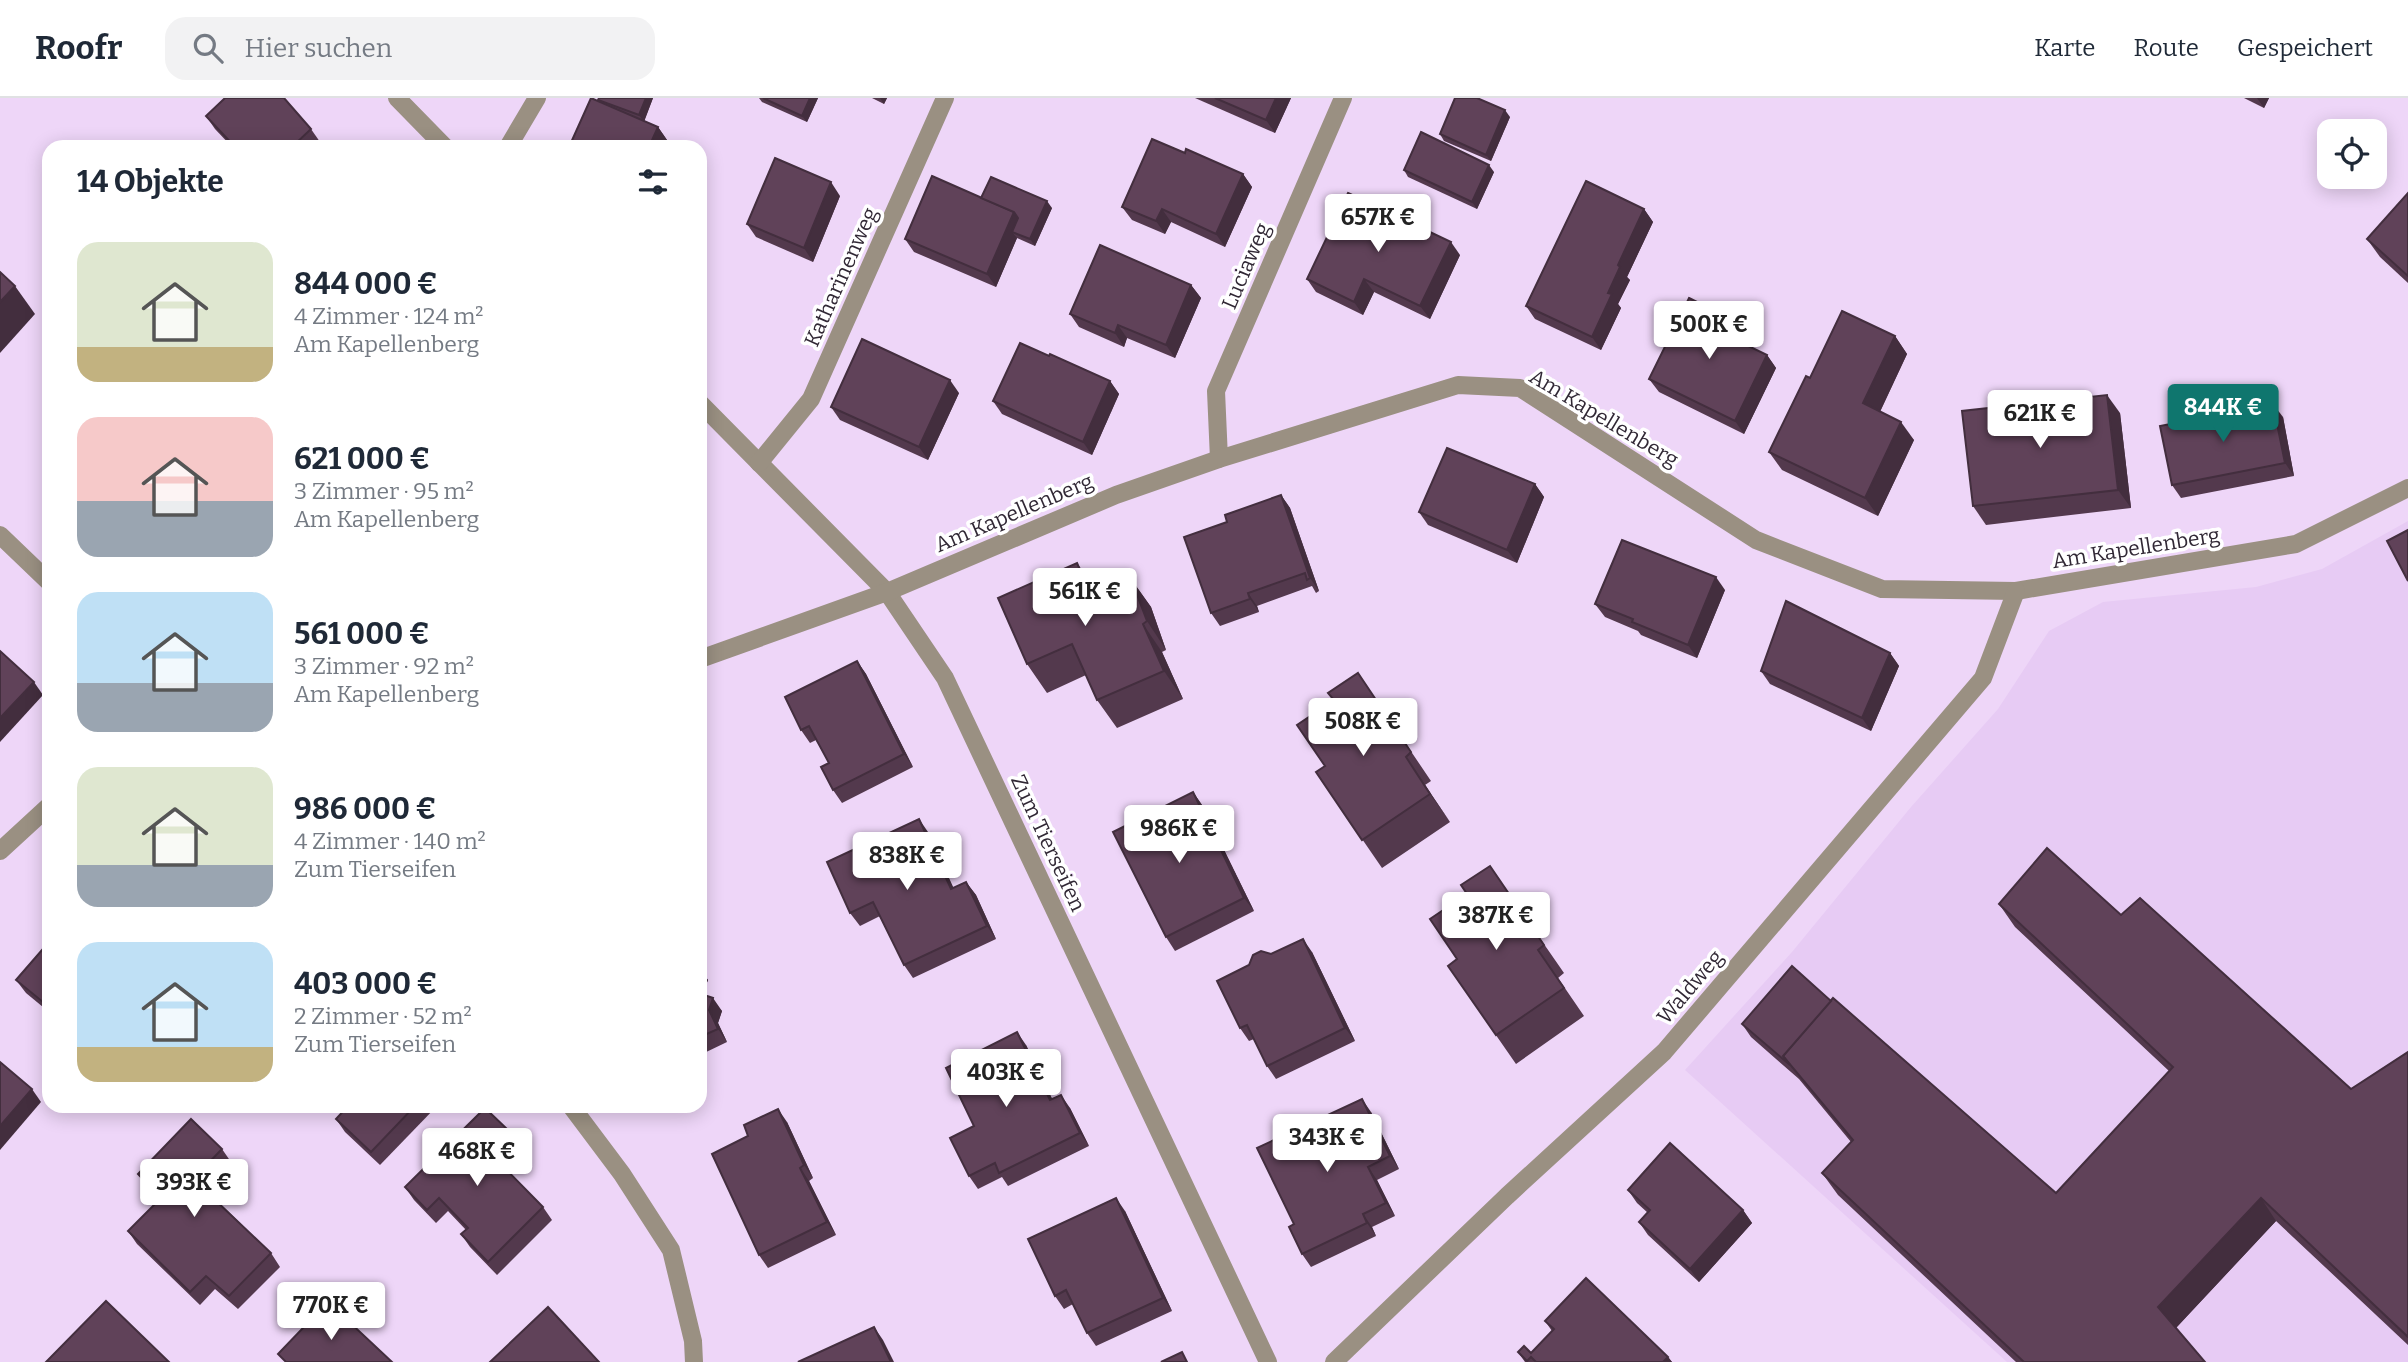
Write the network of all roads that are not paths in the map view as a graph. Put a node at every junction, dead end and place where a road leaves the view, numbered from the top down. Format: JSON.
{"nodes":[{"id":1,"x":397,"y":98,"type":"edge"},
{"id":2,"x":537,"y":98,"type":"edge"},
{"id":3,"x":945,"y":98,"type":"edge"},
{"id":4,"x":1343,"y":98,"type":"edge"},
{"id":5,"x":438,"y":140,"type":"edge"},
{"id":6,"x":512,"y":140,"type":"edge"},
{"id":7,"x":707,"y":410,"type":"edge"},
{"id":8,"x":1219,"y":459,"type":"junction"},
{"id":9,"x":759,"y":463,"type":"junction"},
{"id":10,"x":2408,"y":488,"type":"edge"},
{"id":11,"x":0,"y":535,"type":"edge"},
{"id":12,"x":42,"y":575,"type":"edge"},
{"id":13,"x":2016,"y":591,"type":"junction"},
{"id":14,"x":887,"y":592,"type":"junction"},
{"id":15,"x":707,"y":656,"type":"edge"},
{"id":16,"x":42,"y":812,"type":"edge"},
{"id":17,"x":0,"y":850,"type":"edge"},
{"id":18,"x":576,"y":1113,"type":"edge"},
{"id":19,"x":694,"y":1362,"type":"edge"},
{"id":20,"x":1268,"y":1362,"type":"edge"},
{"id":21,"x":1334,"y":1362,"type":"edge"}],
"edges":[{"from":1,"to":5,"type":"street"},
{"from":2,"to":6,"type":"street"},
{"from":3,"to":9,"type":"street","name":"Katharinenweg"},
{"from":4,"to":8,"type":"street","name":"Luciaweg"},
{"from":7,"to":9,"type":"street","name":"Zum Tierseifen"},
{"from":8,"to":13,"type":"street","name":"Am Kapellenberg"},
{"from":8,"to":14,"type":"street","name":"Am Kapellenberg"},
{"from":9,"to":14,"type":"street","name":"Zum Tierseifen"},
{"from":10,"to":13,"type":"street","name":"Am Kapellenberg"},
{"from":11,"to":12,"type":"street"},
{"from":13,"to":21,"type":"street","name":"Waldweg"},
{"from":14,"to":15,"type":"street","name":"Am Kapellenberg"},
{"from":14,"to":20,"type":"street","name":"Zum Tierseifen"},
{"from":16,"to":17,"type":"street"},
{"from":18,"to":19,"type":"street"}]}
